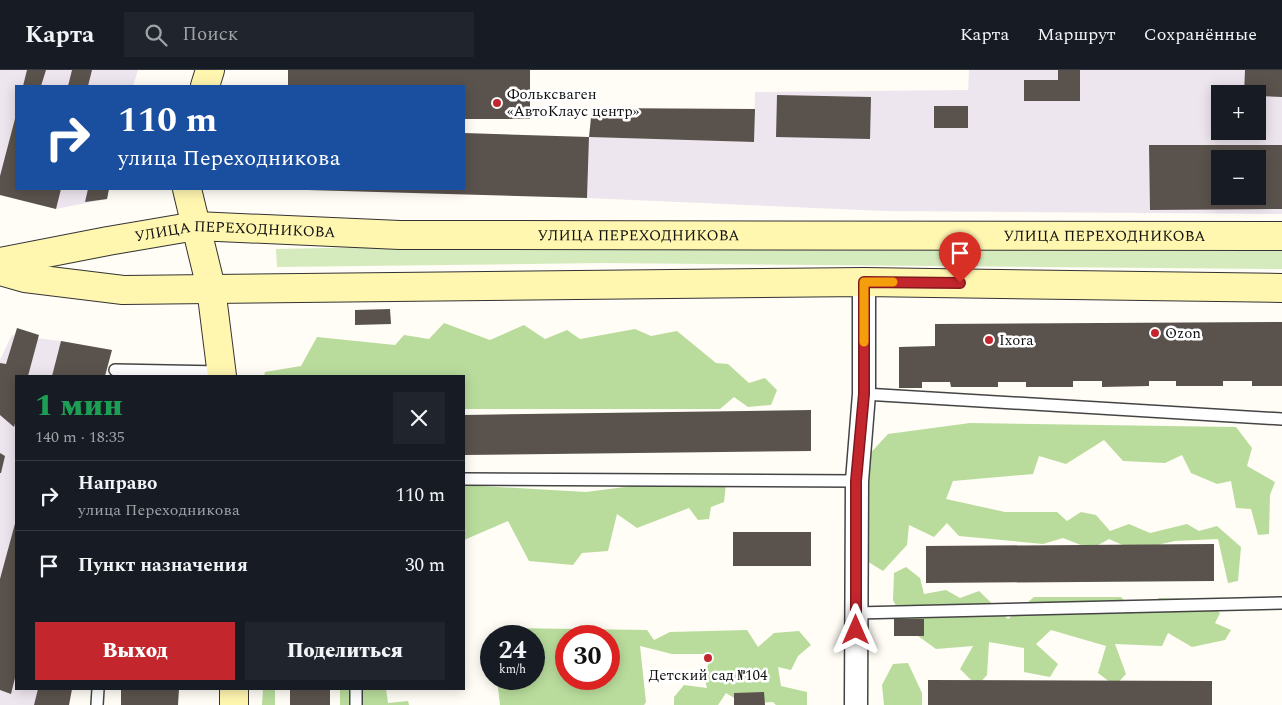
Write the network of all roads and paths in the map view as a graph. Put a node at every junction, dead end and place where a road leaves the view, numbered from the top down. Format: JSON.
{"nodes":[{"id":1,"x":210,"y":70,"type":"edge"},
{"id":2,"x":205,"y":85,"type":"edge"},
{"id":3,"x":187,"y":190,"type":"edge"},
{"id":4,"x":196,"y":226,"type":"junction"},
{"id":5,"x":1282,"y":236,"type":"edge"},
{"id":6,"x":0,"y":262,"type":"edge"},
{"id":7,"x":0,"y":271,"type":"edge"},
{"id":8,"x":864,"y":282,"type":"junction"},
{"id":9,"x":211,"y":288,"type":"junction"},
{"id":10,"x":1282,"y":288,"type":"edge"},
{"id":11,"x":115,"y":370,"type":"dead end"},
{"id":12,"x":221,"y":374,"type":"edge"},
{"id":13,"x":864,"y":394,"type":"junction"},
{"id":14,"x":1282,"y":419,"type":"edge"},
{"id":15,"x":465,"y":479,"type":"edge"},
{"id":16,"x":856,"y":481,"type":"junction"},
{"id":17,"x":1282,"y":603,"type":"edge"},
{"id":18,"x":856,"y":612,"type":"junction"},
{"id":19,"x":98,"y":690,"type":"edge"},
{"id":20,"x":234,"y":690,"type":"edge"},
{"id":21,"x":356,"y":690,"type":"edge"},
{"id":22,"x":97,"y":705,"type":"edge"},
{"id":23,"x":234,"y":705,"type":"edge"},
{"id":24,"x":356,"y":705,"type":"edge"},
{"id":25,"x":856,"y":705,"type":"edge"}],
"edges":[{"from":1,"to":2,"type":"main road"},
{"from":3,"to":4,"type":"main road"},
{"from":4,"to":5,"type":"main road","name":"УЛИЦА ПЕРЕХОДНИКОВА"},
{"from":4,"to":6,"type":"main road","name":"УЛИЦА ПЕРЕХОДНИКОВА"},
{"from":4,"to":9,"type":"main road"},
{"from":7,"to":9,"type":"main road"},
{"from":8,"to":9,"type":"main road"},
{"from":8,"to":10,"type":"main road"},
{"from":8,"to":13,"type":"street"},
{"from":9,"to":12,"type":"main road"},
{"from":11,"to":12,"type":"lane"},
{"from":13,"to":14,"type":"lane"},
{"from":13,"to":16,"type":"street"},
{"from":15,"to":16,"type":"lane"},
{"from":16,"to":18,"type":"street"},
{"from":17,"to":18,"type":"lane"},
{"from":18,"to":25,"type":"street"},
{"from":19,"to":22,"type":"lane"},
{"from":20,"to":23,"type":"main road"},
{"from":21,"to":24,"type":"lane"}]}
